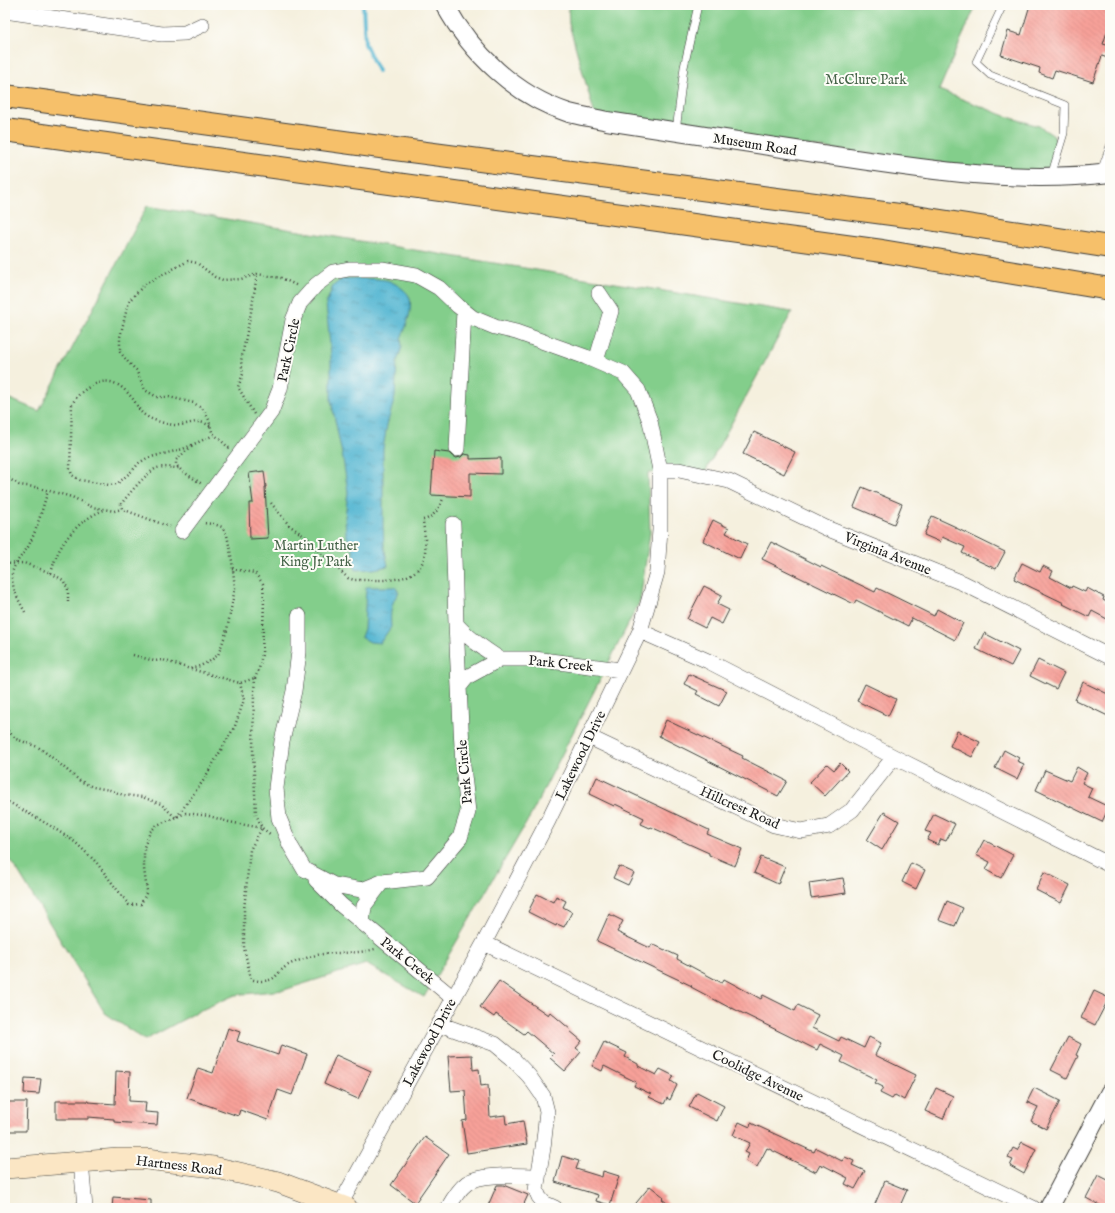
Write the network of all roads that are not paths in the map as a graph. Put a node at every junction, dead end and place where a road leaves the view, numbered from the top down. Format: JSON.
{"nodes":[{"id":1,"x":445,"y":5,"type":"edge"},
{"id":2,"x":698,"y":5,"type":"edge"},
{"id":3,"x":1004,"y":5,"type":"edge"},
{"id":4,"x":5,"y":11,"type":"edge"},
{"id":5,"x":202,"y":25,"type":"dead end"},
{"id":6,"x":5,"y":96,"type":"edge"},
{"id":7,"x":5,"y":130,"type":"edge"},
{"id":8,"x":676,"y":132,"type":"junction"},
{"id":9,"x":1110,"y":146,"type":"edge"},
{"id":10,"x":1105,"y":174,"type":"edge"},
{"id":11,"x":1051,"y":177,"type":"junction"},
{"id":12,"x":1110,"y":248,"type":"edge"},
{"id":13,"x":1110,"y":289,"type":"edge"},
{"id":14,"x":599,"y":293,"type":"dead end"},
{"id":15,"x":464,"y":311,"type":"junction"},
{"id":16,"x":596,"y":361,"type":"junction"},
{"id":17,"x":457,"y":449,"type":"dead end"},
{"id":18,"x":660,"y":470,"type":"junction"},
{"id":19,"x":452,"y":524,"type":"dead end"},
{"id":20,"x":182,"y":531,"type":"road end"},
{"id":21,"x":299,"y":616,"type":"dead end"},
{"id":22,"x":456,"y":624,"type":"junction"},
{"id":23,"x":640,"y":631,"type":"junction"},
{"id":24,"x":1110,"y":657,"type":"edge"},
{"id":25,"x":500,"y":659,"type":"junction"},
{"id":26,"x":621,"y":670,"type":"junction"},
{"id":27,"x":459,"y":687,"type":"junction"},
{"id":28,"x":589,"y":737,"type":"junction"},
{"id":29,"x":894,"y":757,"type":"junction"},
{"id":30,"x":1110,"y":865,"type":"edge"},
{"id":31,"x":304,"y":868,"type":"junction"},
{"id":32,"x":382,"y":882,"type":"junction"},
{"id":33,"x":362,"y":923,"type":"junction"},
{"id":34,"x":484,"y":943,"type":"junction"},
{"id":35,"x":453,"y":998,"type":"junction"},
{"id":36,"x":439,"y":1024,"type":"junction"},
{"id":37,"x":1110,"y":1092,"type":"edge"},
{"id":38,"x":82,"y":1162,"type":"junction"},
{"id":39,"x":5,"y":1168,"type":"edge"},
{"id":40,"x":537,"y":1176,"type":"junction"},
{"id":41,"x":344,"y":1207,"type":"edge"},
{"id":42,"x":85,"y":1208,"type":"edge"},
{"id":43,"x":448,"y":1208,"type":"edge"},
{"id":44,"x":555,"y":1208,"type":"edge"},
{"id":45,"x":1033,"y":1208,"type":"edge"},
{"id":46,"x":1049,"y":1208,"type":"edge"}],
"edges":[{"from":1,"to":8,"type":"street","name":"Museum Road"},
{"from":2,"to":8,"type":"lane"},
{"from":3,"to":11,"type":"lane"},
{"from":4,"to":5,"type":"street"},
{"from":6,"to":12,"type":"highway"},
{"from":7,"to":13,"type":"highway"},
{"from":8,"to":11,"type":"street","name":"Museum Road"},
{"from":9,"to":10,"type":"lane"},
{"from":10,"to":11,"type":"street","name":"Museum Road"},
{"from":14,"to":16,"type":"street"},
{"from":15,"to":16,"type":"street","name":"Park Circle"},
{"from":15,"to":17,"type":"street"},
{"from":15,"to":20,"type":"street","name":"Park Circle"},
{"from":16,"to":18,"type":"street","name":"Lakewood Drive"},
{"from":18,"to":23,"type":"street","name":"Lakewood Drive"},
{"from":18,"to":24,"type":"street","name":"Virginia Avenue"},
{"from":19,"to":22,"type":"street"},
{"from":21,"to":31,"type":"street"},
{"from":22,"to":25,"type":"street"},
{"from":22,"to":27,"type":"street"},
{"from":23,"to":26,"type":"street","name":"Lakewood Drive"},
{"from":23,"to":29,"type":"street"},
{"from":25,"to":26,"type":"street","name":"Park Creek"},
{"from":25,"to":27,"type":"street"},
{"from":26,"to":28,"type":"street","name":"Lakewood Drive"},
{"from":27,"to":32,"type":"street","name":"Park Circle"},
{"from":28,"to":29,"type":"street","name":"Hillcrest Road"},
{"from":28,"to":34,"type":"street","name":"Lakewood Drive"},
{"from":29,"to":30,"type":"street"},
{"from":31,"to":32,"type":"street","name":"Park Circle"},
{"from":31,"to":33,"type":"street","name":"Park Creek"},
{"from":32,"to":33,"type":"street"},
{"from":33,"to":35,"type":"street","name":"Park Creek"},
{"from":34,"to":35,"type":"street","name":"Lakewood Drive"},
{"from":34,"to":45,"type":"street","name":"Coolidge Avenue"},
{"from":35,"to":36,"type":"street","name":"Lakewood Drive"},
{"from":36,"to":40,"type":"street"},
{"from":36,"to":41,"type":"street","name":"Lakewood Drive"},
{"from":37,"to":46,"type":"street"},
{"from":38,"to":39,"type":"main road","name":"Hartness Road"},
{"from":38,"to":41,"type":"main road","name":"Hartness Road"},
{"from":38,"to":42,"type":"street"},
{"from":40,"to":43,"type":"street"},
{"from":40,"to":44,"type":"street"}]}
